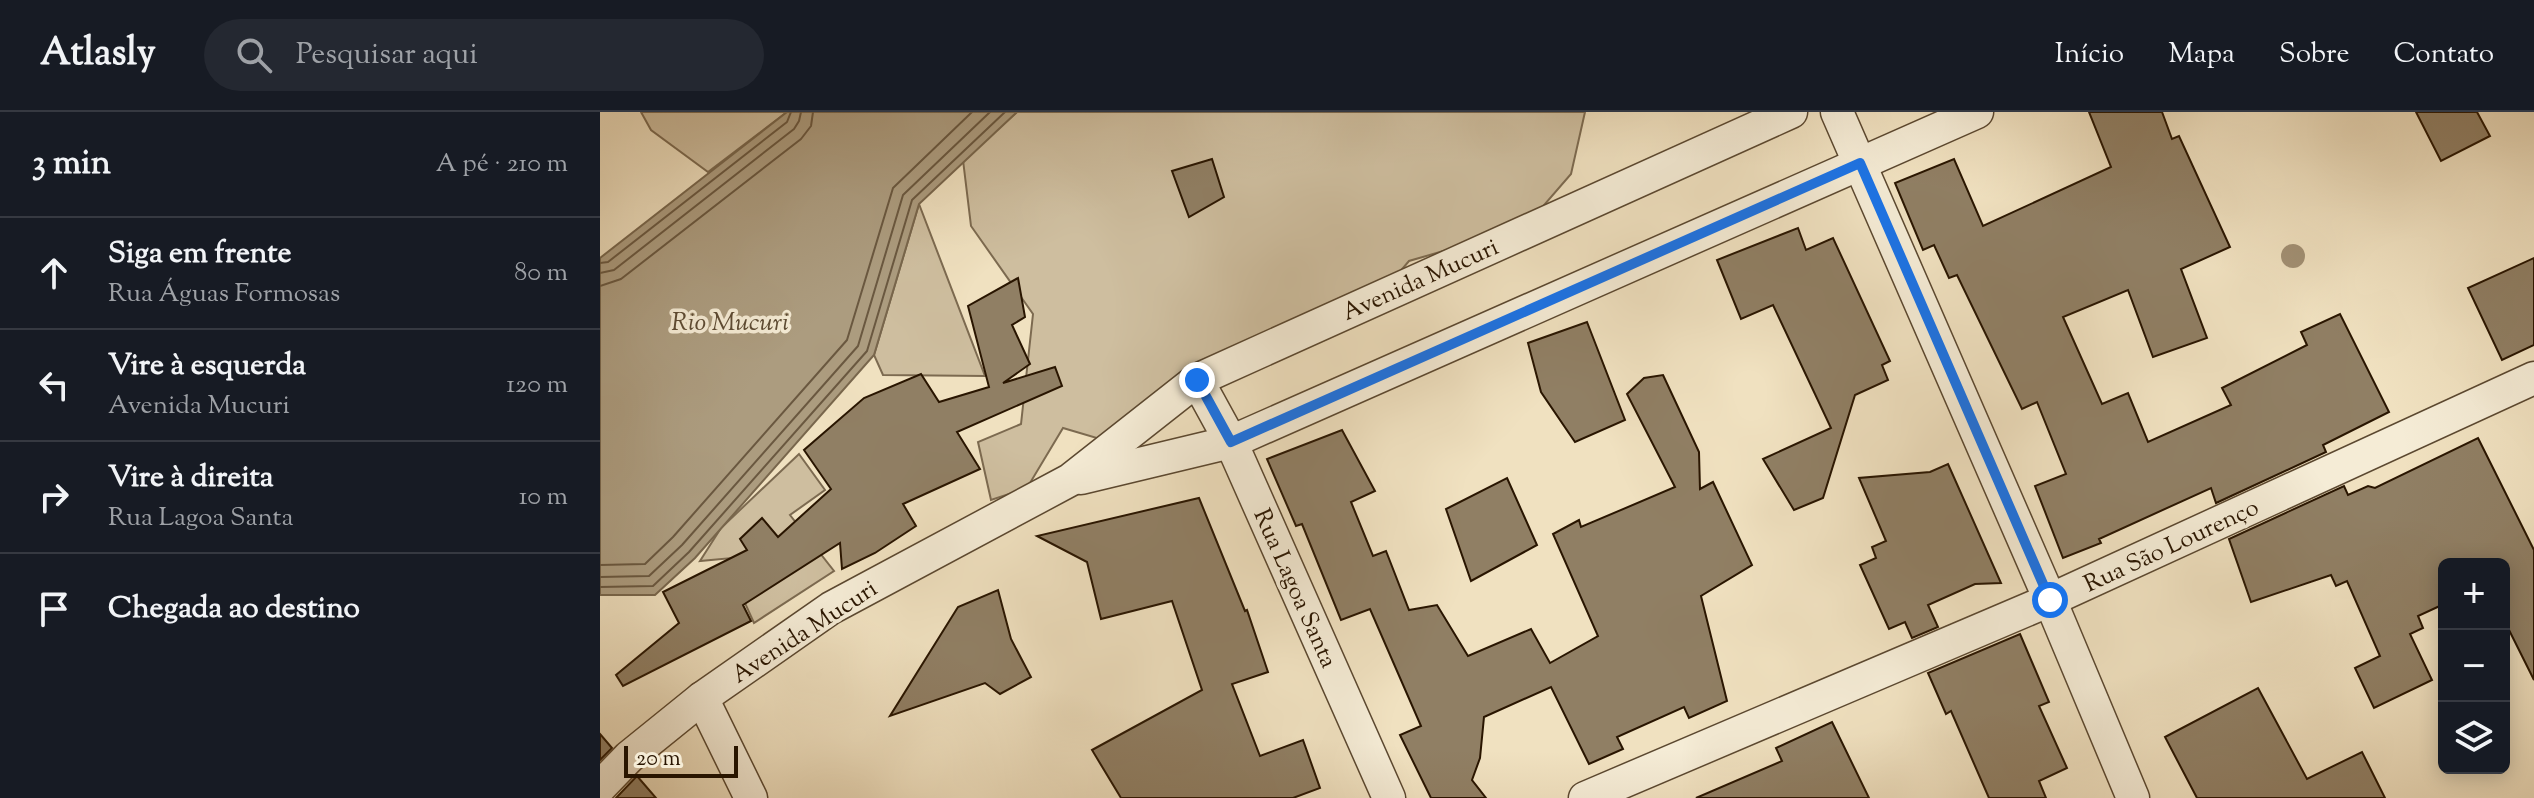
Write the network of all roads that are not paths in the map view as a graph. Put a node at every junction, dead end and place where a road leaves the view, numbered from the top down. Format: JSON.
{"nodes":[{"id":1,"x":1791,"y":112,"type":"edge"},
{"id":2,"x":1837,"y":112,"type":"edge"},
{"id":3,"x":1977,"y":112,"type":"edge"},
{"id":4,"x":1860,"y":163,"type":"junction"},
{"id":5,"x":2534,"y":378,"type":"edge"},
{"id":6,"x":1197,"y":380,"type":"junction"},
{"id":7,"x":1231,"y":442,"type":"junction"},
{"id":8,"x":1070,"y":480,"type":"junction"},
{"id":9,"x":2050,"y":600,"type":"junction"},
{"id":10,"x":702,"y":698,"type":"junction"},
{"id":11,"x":600,"y":787,"type":"edge"},
{"id":12,"x":751,"y":798,"type":"edge"},
{"id":13,"x":1389,"y":798,"type":"edge"},
{"id":14,"x":1585,"y":798,"type":"edge"},
{"id":15,"x":2133,"y":798,"type":"edge"}],
"edges":[{"from":1,"to":6,"type":"street","name":"Avenida Mucuri"},
{"from":2,"to":4,"type":"street"},
{"from":3,"to":4,"type":"street","name":"Avenida Mucuri"},
{"from":4,"to":7,"type":"street","name":"Avenida Mucuri"},
{"from":4,"to":9,"type":"street"},
{"from":5,"to":9,"type":"street","name":"Rua São Lourenço"},
{"from":6,"to":7,"type":"street","name":"Rua Lagoa Santa"},
{"from":6,"to":8,"type":"street","name":"Avenida Mucuri"},
{"from":7,"to":8,"type":"street","name":"Avenida Mucuri"},
{"from":7,"to":13,"type":"street","name":"Rua Lagoa Santa"},
{"from":8,"to":10,"type":"street","name":"Avenida Mucuri"},
{"from":9,"to":14,"type":"street","name":"Rua São Lourenço"},
{"from":9,"to":15,"type":"street"},
{"from":10,"to":11,"type":"street","name":"Avenida Mucuri"},
{"from":10,"to":12,"type":"street"}]}
